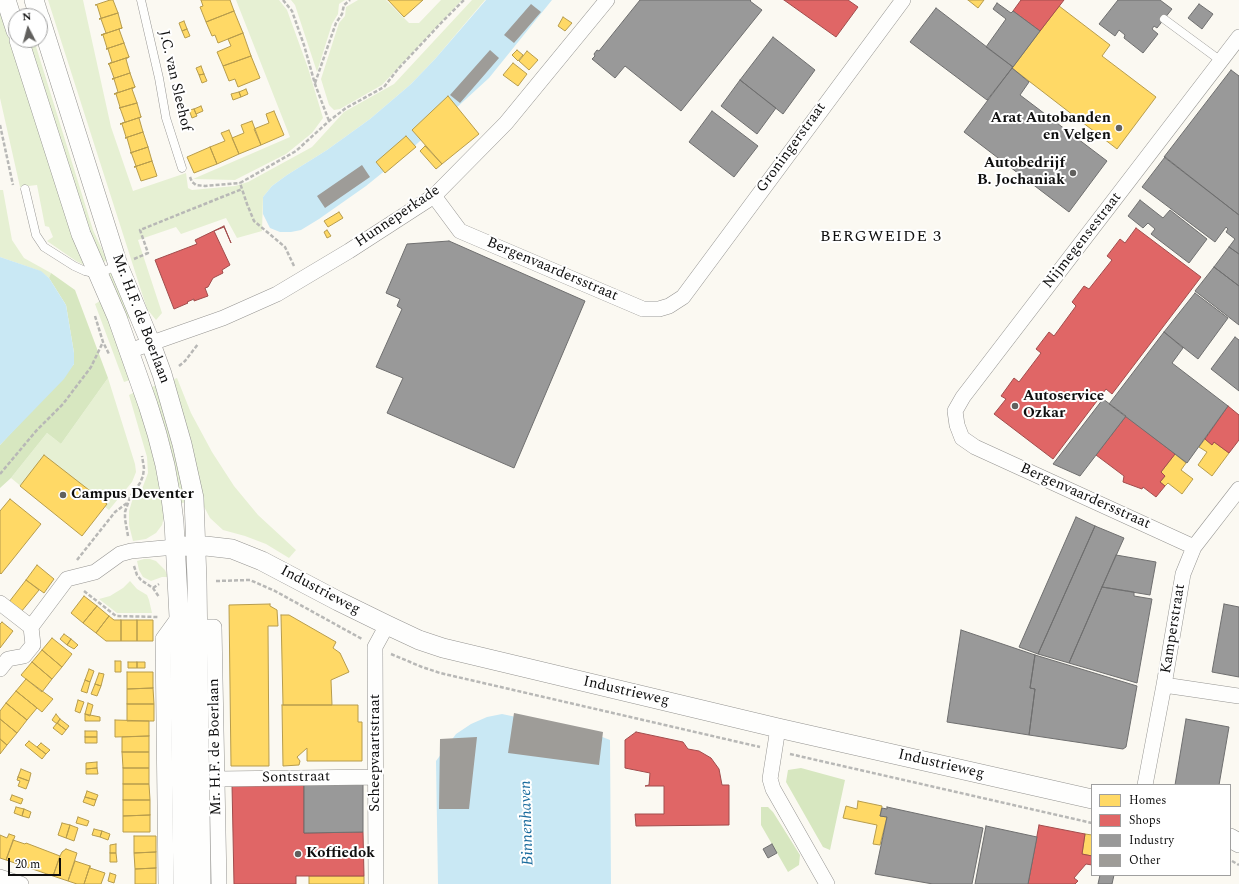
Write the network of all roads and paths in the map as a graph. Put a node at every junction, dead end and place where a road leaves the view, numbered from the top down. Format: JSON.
{"nodes":[{"id":1,"x":141,"y":0,"type":"edge"},
{"id":2,"x":283,"y":0,"type":"edge"},
{"id":3,"x":350,"y":0,"type":"edge"},
{"id":4,"x":464,"y":0,"type":"edge"},
{"id":5,"x":607,"y":0,"type":"edge"},
{"id":6,"x":903,"y":0,"type":"edge"},
{"id":7,"x":1164,"y":19,"type":"dead end"},
{"id":8,"x":1239,"y":37,"type":"edge"},
{"id":9,"x":48,"y":42,"type":"edge"},
{"id":10,"x":22,"y":48,"type":"edge"},
{"id":11,"x":1221,"y":61,"type":"junction"},
{"id":12,"x":315,"y":84,"type":"junction"},
{"id":13,"x":329,"y":121,"type":"junction"},
{"id":14,"x":182,"y":168,"type":"joint"},
{"id":15,"x":240,"y":183,"type":"junction"},
{"id":16,"x":26,"y":189,"type":"dead end"},
{"id":17,"x":242,"y":189,"type":"junction"},
{"id":18,"x":434,"y":196,"type":"junction"},
{"id":19,"x":118,"y":265,"type":"junction"},
{"id":20,"x":98,"y":274,"type":"junction"},
{"id":21,"x":301,"y":279,"type":"junction"},
{"id":22,"x":683,"y":297,"type":"joint"},
{"id":23,"x":151,"y":344,"type":"junction"},
{"id":24,"x":128,"y":351,"type":"junction"},
{"id":25,"x":110,"y":356,"type":"dead end"},
{"id":26,"x":974,"y":447,"type":"joint"},
{"id":27,"x":141,"y":452,"type":"dead end"},
{"id":28,"x":0,"y":474,"type":"edge"},
{"id":29,"x":1239,"y":488,"type":"edge"},
{"id":30,"x":128,"y":502,"type":"junction"},
{"id":31,"x":197,"y":545,"type":"junction"},
{"id":32,"x":175,"y":547,"type":"junction"},
{"id":33,"x":1194,"y":547,"type":"junction"},
{"id":34,"x":131,"y":551,"type":"junction"},
{"id":35,"x":73,"y":577,"type":"junction"},
{"id":36,"x":160,"y":599,"type":"dead end"},
{"id":37,"x":0,"y":603,"type":"edge"},
{"id":38,"x":171,"y":617,"type":"junction"},
{"id":39,"x":387,"y":625,"type":"junction"},
{"id":40,"x":30,"y":627,"type":"junction"},
{"id":41,"x":198,"y":627,"type":"junction"},
{"id":42,"x":163,"y":639,"type":"junction"},
{"id":43,"x":0,"y":668,"type":"edge"},
{"id":44,"x":1164,"y":685,"type":"junction"},
{"id":45,"x":1239,"y":696,"type":"edge"},
{"id":46,"x":778,"y":728,"type":"junction"},
{"id":47,"x":376,"y":776,"type":"junction"},
{"id":48,"x":217,"y":779,"type":"junction"},
{"id":49,"x":1145,"y":784,"type":"edge"},
{"id":50,"x":1091,"y":799,"type":"edge"},
{"id":51,"x":0,"y":877,"type":"edge"},
{"id":52,"x":21,"y":884,"type":"edge"},
{"id":53,"x":166,"y":884,"type":"edge"},
{"id":54,"x":183,"y":884,"type":"edge"},
{"id":55,"x":201,"y":884,"type":"edge"},
{"id":56,"x":219,"y":884,"type":"edge"},
{"id":57,"x":376,"y":884,"type":"edge"},
{"id":58,"x":827,"y":884,"type":"edge"}],
"edges":[{"from":1,"to":14,"type":"lane","name":"J.C. van Sleehof"},
{"from":2,"to":12,"type":"path"},
{"from":3,"to":12,"type":"path"},
{"from":4,"to":13,"type":"path"},
{"from":5,"to":18,"type":"street","name":"Hunneperkade"},
{"from":6,"to":22,"type":"street","name":"Groningerstraat"},
{"from":7,"to":11,"type":"lane"},
{"from":8,"to":11,"type":"street","name":"Nijmegensestraat"},
{"from":9,"to":19,"type":"street","name":"Mr. H.F. de Boerlaan"},
{"from":10,"to":20,"type":"street","name":"Mr. H.F. de Boerlaan"},
{"from":11,"to":26,"type":"street","name":"Nijmegensestraat"},
{"from":12,"to":13,"type":"path"},
{"from":13,"to":15,"type":"path"},
{"from":14,"to":15,"type":"path"},
{"from":15,"to":17,"type":"path"},
{"from":16,"to":20,"type":"lane","name":"Mr. H.F. de Boerlaan"},
{"from":17,"to":19,"type":"path"},
{"from":17,"to":21,"type":"path"},
{"from":18,"to":21,"type":"street","name":"Hunneperkade"},
{"from":18,"to":22,"type":"street","name":"Bergenvaardersstraat"},
{"from":19,"to":20,"type":"lane"},
{"from":19,"to":23,"type":"street","name":"Mr. H.F. de Boerlaan"},
{"from":20,"to":24,"type":"street","name":"Mr. H.F. de Boerlaan"},
{"from":21,"to":23,"type":"street","name":"Hunneperkade"},
{"from":23,"to":24,"type":"street","name":"Hunneperkade"},
{"from":23,"to":31,"type":"street","name":"Mr. H.F. de Boerlaan"},
{"from":24,"to":32,"type":"street","name":"Mr. H.F. de Boerlaan"},
{"from":25,"to":28,"type":"path"},
{"from":26,"to":33,"type":"street","name":"Bergenvaardersstraat"},
{"from":27,"to":30,"type":"path"},
{"from":29,"to":33,"type":"street","name":"Kamperstraat"},
{"from":30,"to":34,"type":"path"},
{"from":30,"to":35,"type":"path"},
{"from":31,"to":32,"type":"street","name":"Industrieweg"},
{"from":31,"to":39,"type":"street","name":"Industrieweg"},
{"from":31,"to":41,"type":"street","name":"Mr. H.F. de Boerlaan"},
{"from":32,"to":34,"type":"street"},
{"from":32,"to":38,"type":"street","name":"Mr. H.F. de Boerlaan"},
{"from":33,"to":44,"type":"street","name":"Kamperstraat"},
{"from":34,"to":35,"type":"street"},
{"from":34,"to":36,"type":"path"},
{"from":35,"to":38,"type":"path"},
{"from":35,"to":40,"type":"street"},
{"from":37,"to":40,"type":"street"},
{"from":38,"to":42,"type":"street"},
{"from":38,"to":42,"type":"path"},
{"from":38,"to":54,"type":"street","name":"Mr. H.F. de Boerlaan"},
{"from":39,"to":46,"type":"street","name":"Industrieweg"},
{"from":39,"to":47,"type":"street","name":"Scheepvaartstraat"},
{"from":40,"to":43,"type":"street"},
{"from":41,"to":48,"type":"street","name":"Mr. H.F. de Boerlaan"},
{"from":41,"to":55,"type":"street","name":"Mr. H.F. de Boerlaan"},
{"from":42,"to":53,"type":"street"},
{"from":44,"to":45,"type":"street"},
{"from":44,"to":49,"type":"street","name":"Kamperstraat"},
{"from":46,"to":50,"type":"street","name":"Industrieweg"},
{"from":46,"to":58,"type":"street"},
{"from":47,"to":48,"type":"street","name":"Sontstraat"},
{"from":47,"to":57,"type":"street","name":"Scheepvaartstraat"},
{"from":48,"to":56,"type":"street","name":"Mr. H.F. de Boerlaan"},
{"from":51,"to":52,"type":"street"}]}
